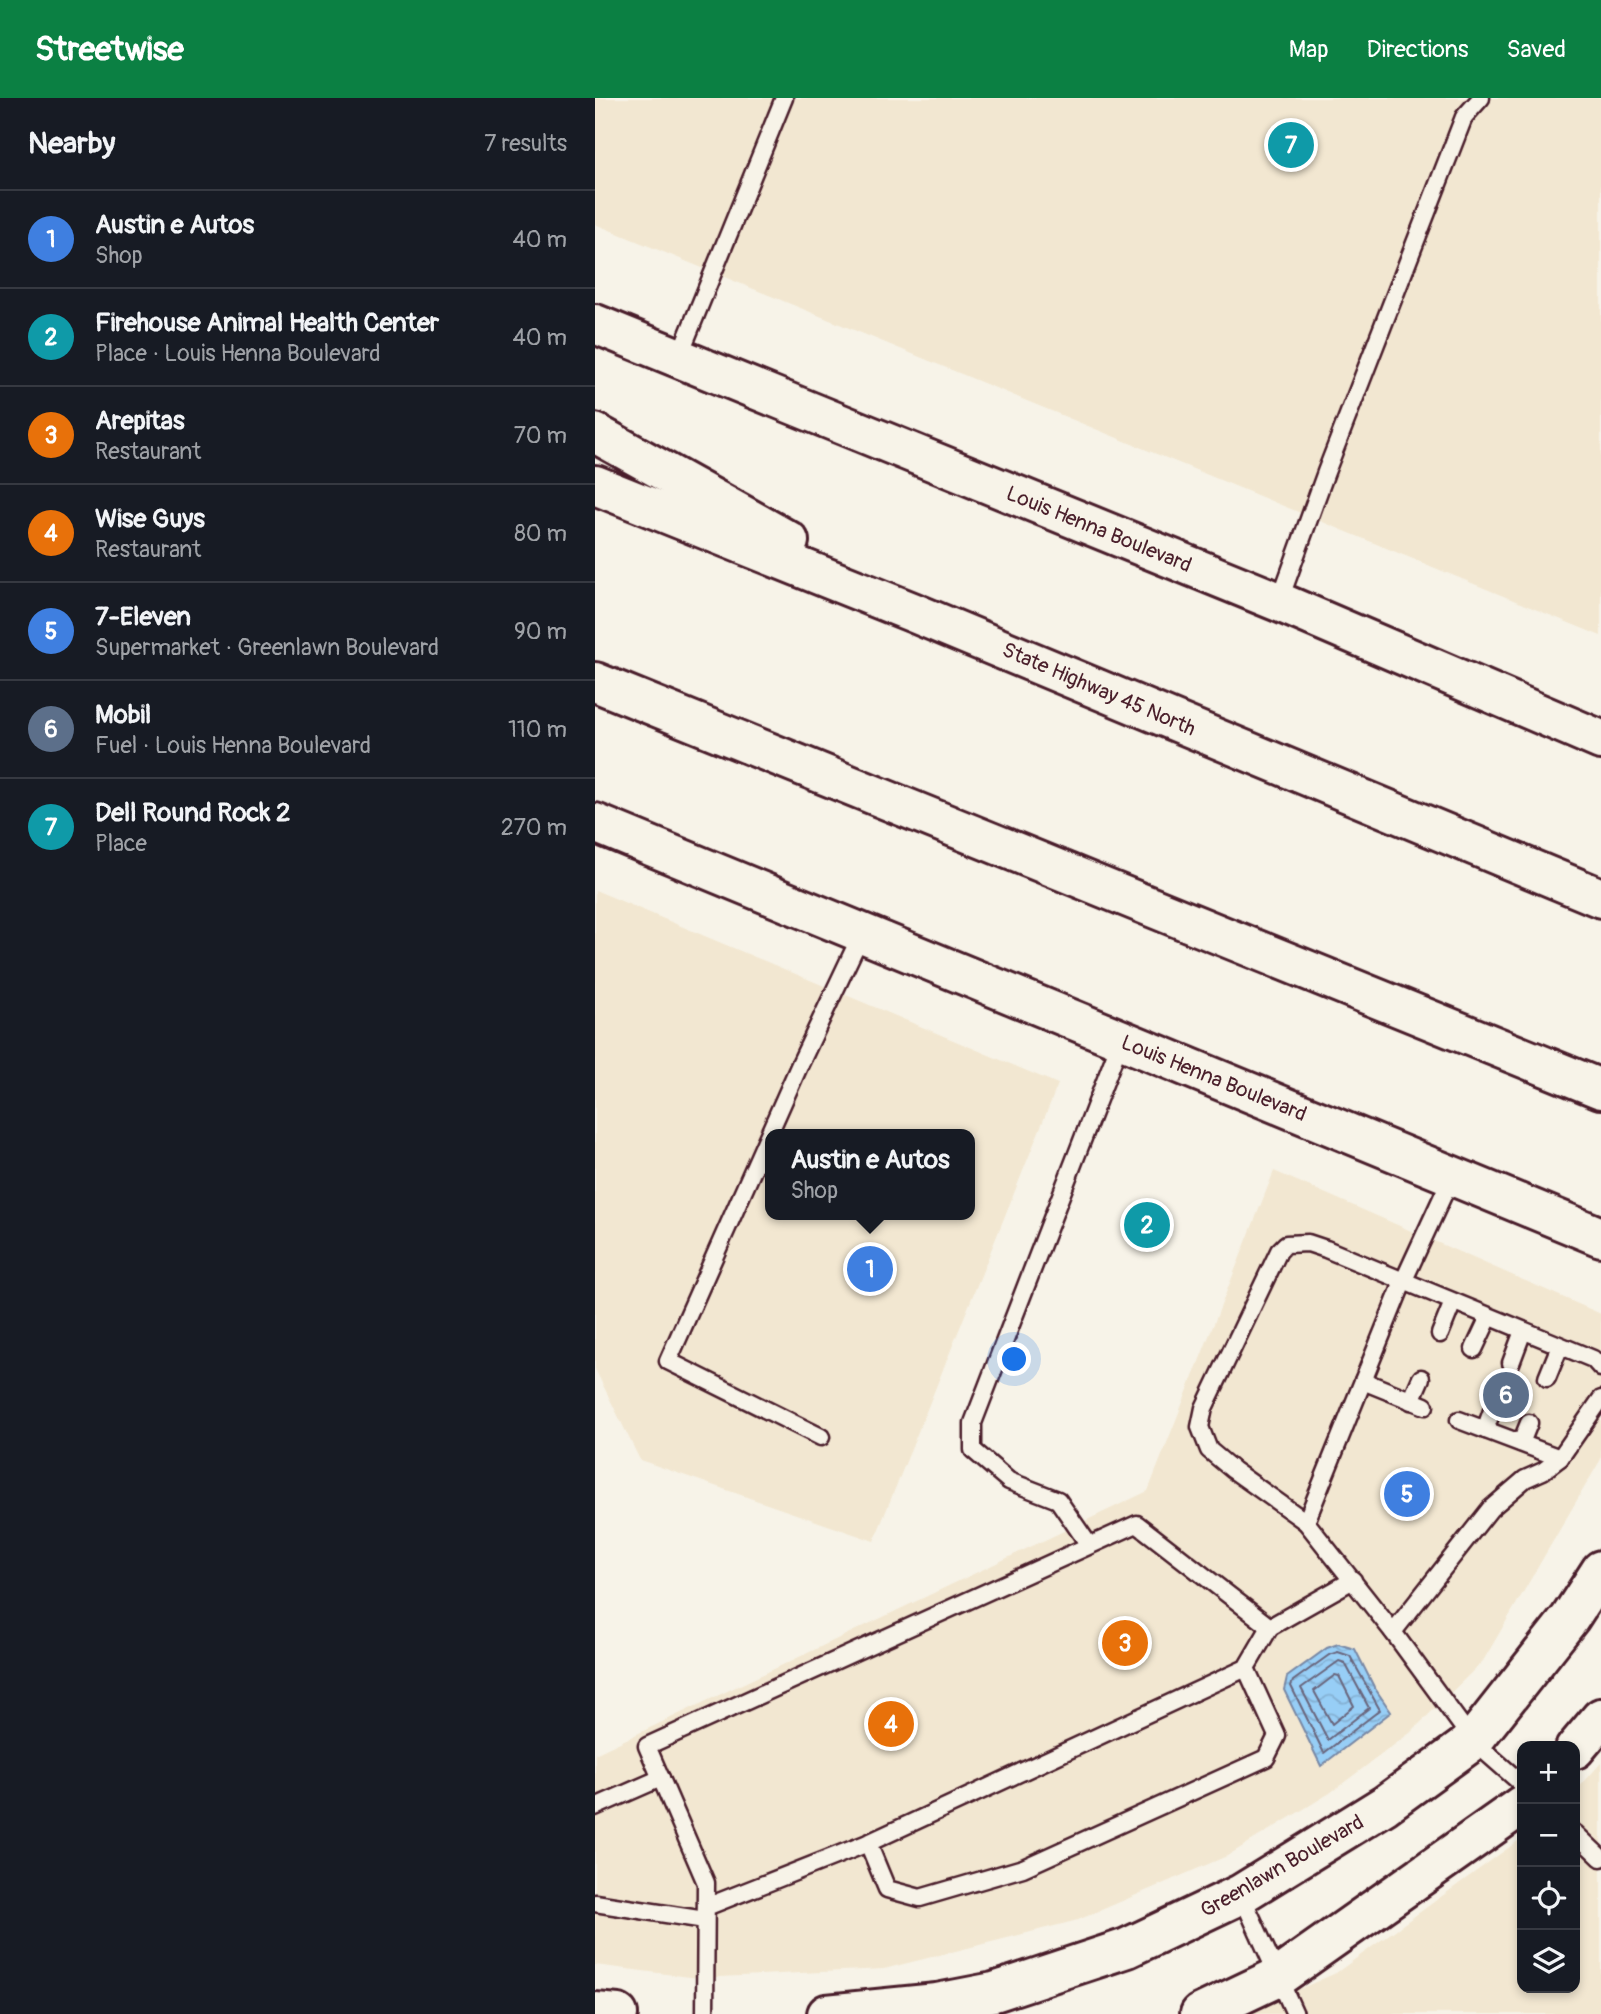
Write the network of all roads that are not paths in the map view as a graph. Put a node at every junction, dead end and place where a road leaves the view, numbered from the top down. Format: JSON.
{"nodes":[{"id":1,"x":784,"y":98,"type":"edge"},
{"id":2,"x":1481,"y":98,"type":"edge"},
{"id":3,"x":595,"y":324,"type":"edge"},
{"id":4,"x":678,"y":359,"type":"junction"},
{"id":5,"x":595,"y":433,"type":"edge"},
{"id":6,"x":595,"y":485,"type":"edge"},
{"id":7,"x":1279,"y":603,"type":"junction"},
{"id":8,"x":912,"y":612,"type":"junction"},
{"id":9,"x":595,"y":682,"type":"edge"},
{"id":10,"x":1601,"y":740,"type":"edge"},
{"id":11,"x":595,"y":823,"type":"edge"},
{"id":12,"x":1601,"y":898,"type":"edge"},
{"id":13,"x":862,"y":933,"type":"junction"},
{"id":14,"x":1121,"y":1040,"type":"junction"},
{"id":15,"x":1601,"y":1089,"type":"edge"},
{"id":16,"x":771,"y":1129,"type":"edge"},
{"id":17,"x":765,"y":1143,"type":"edge"},
{"id":18,"x":1452,"y":1176,"type":"junction"},
{"id":19,"x":1599,"y":1236,"type":"edge"},
{"id":20,"x":1403,"y":1282,"type":"junction"},
{"id":21,"x":1453,"y":1302,"type":"junction"},
{"id":22,"x":1489,"y":1317,"type":"junction"},
{"id":23,"x":1523,"y":1331,"type":"junction"},
{"id":24,"x":1440,"y":1334,"type":"dead end"},
{"id":25,"x":1560,"y":1346,"type":"junction"},
{"id":26,"x":1474,"y":1349,"type":"dead end"},
{"id":27,"x":1511,"y":1363,"type":"dead end"},
{"id":28,"x":1601,"y":1368,"type":"edge"},
{"id":29,"x":1421,"y":1378,"type":"dead end"},
{"id":30,"x":1547,"y":1378,"type":"dead end"},
{"id":31,"x":1363,"y":1381,"type":"junction"},
{"id":32,"x":1601,"y":1399,"type":"edge"},
{"id":33,"x":1493,"y":1408,"type":"dead end"},
{"id":34,"x":1459,"y":1419,"type":"dead end"},
{"id":35,"x":1529,"y":1423,"type":"dead end"},
{"id":36,"x":1485,"y":1430,"type":"junction"},
{"id":37,"x":821,"y":1437,"type":"dead end"},
{"id":38,"x":1521,"y":1443,"type":"junction"},
{"id":39,"x":1560,"y":1458,"type":"junction"},
{"id":40,"x":1306,"y":1522,"type":"junction"},
{"id":41,"x":1089,"y":1545,"type":"junction"},
{"id":42,"x":1601,"y":1570,"type":"edge"},
{"id":43,"x":1353,"y":1580,"type":"junction"},
{"id":44,"x":1270,"y":1627,"type":"junction"},
{"id":45,"x":1393,"y":1632,"type":"junction"},
{"id":46,"x":1246,"y":1668,"type":"junction"},
{"id":47,"x":1601,"y":1718,"type":"edge"},
{"id":48,"x":1473,"y":1741,"type":"junction"},
{"id":49,"x":1580,"y":1743,"type":"edge"},
{"id":50,"x":661,"y":1778,"type":"junction"},
{"id":51,"x":1517,"y":1780,"type":"edge"},
{"id":52,"x":595,"y":1807,"type":"edge"},
{"id":53,"x":1517,"y":1809,"type":"edge"},
{"id":54,"x":1580,"y":1838,"type":"edge"},
{"id":55,"x":869,"y":1843,"type":"junction"},
{"id":56,"x":1601,"y":1858,"type":"edge"},
{"id":57,"x":1241,"y":1894,"type":"junction"},
{"id":58,"x":595,"y":1903,"type":"edge"},
{"id":59,"x":705,"y":1913,"type":"junction"},
{"id":60,"x":1278,"y":1977,"type":"junction"},
{"id":61,"x":595,"y":2012,"type":"edge"},
{"id":62,"x":618,"y":2014,"type":"edge"},
{"id":63,"x":705,"y":2014,"type":"edge"},
{"id":64,"x":827,"y":2014,"type":"edge"},
{"id":65,"x":1200,"y":2014,"type":"edge"},
{"id":66,"x":1295,"y":2014,"type":"edge"}],
"edges":[{"from":1,"to":4,"type":"lane"},
{"from":2,"to":7,"type":"lane"},
{"from":3,"to":4,"type":"main road","name":"Louis Henna Boulevard"},
{"from":4,"to":7,"type":"main road","name":"Louis Henna Boulevard"},
{"from":5,"to":8,"type":"main road"},
{"from":6,"to":8,"type":"main road","name":"State Highway 45 North"},
{"from":7,"to":10,"type":"main road","name":"Louis Henna Boulevard"},
{"from":8,"to":12,"type":"main road","name":"State Highway 45 North"},
{"from":9,"to":15,"type":"main road"},
{"from":11,"to":13,"type":"main road","name":"Louis Henna Boulevard"},
{"from":13,"to":14,"type":"main road","name":"Louis Henna Boulevard"},
{"from":13,"to":16,"type":"lane"},
{"from":14,"to":18,"type":"main road","name":"Louis Henna Boulevard"},
{"from":14,"to":41,"type":"lane"},
{"from":17,"to":37,"type":"lane"},
{"from":18,"to":19,"type":"main road","name":"Louis Henna Boulevard"},
{"from":18,"to":20,"type":"lane"},
{"from":20,"to":21,"type":"lane"},
{"from":20,"to":31,"type":"lane"},
{"from":20,"to":40,"type":"lane"},
{"from":21,"to":22,"type":"lane"},
{"from":21,"to":24,"type":"lane"},
{"from":22,"to":23,"type":"lane"},
{"from":22,"to":26,"type":"lane"},
{"from":23,"to":25,"type":"lane"},
{"from":23,"to":27,"type":"lane"},
{"from":25,"to":28,"type":"lane"},
{"from":25,"to":30,"type":"lane"},
{"from":29,"to":31,"type":"lane"},
{"from":31,"to":40,"type":"lane"},
{"from":32,"to":39,"type":"lane"},
{"from":33,"to":36,"type":"lane"},
{"from":34,"to":36,"type":"lane"},
{"from":35,"to":38,"type":"lane"},
{"from":36,"to":38,"type":"lane"},
{"from":38,"to":39,"type":"lane"},
{"from":39,"to":45,"type":"lane"},
{"from":40,"to":43,"type":"lane"},
{"from":41,"to":44,"type":"lane"},
{"from":41,"to":50,"type":"lane"},
{"from":42,"to":48,"type":"main road","name":"Greenlawn Boulevard"},
{"from":43,"to":44,"type":"lane"},
{"from":43,"to":45,"type":"lane"},
{"from":44,"to":46,"type":"lane"},
{"from":45,"to":48,"type":"lane"},
{"from":46,"to":55,"type":"lane"},
{"from":46,"to":55,"type":"lane"},
{"from":47,"to":49,"type":"main road"},
{"from":48,"to":51,"type":"lane"},
{"from":48,"to":57,"type":"main road","name":"Greenlawn Boulevard"},
{"from":50,"to":52,"type":"lane"},
{"from":50,"to":59,"type":"lane"},
{"from":53,"to":60,"type":"main road"},
{"from":54,"to":56,"type":"lane"},
{"from":55,"to":59,"type":"lane"},
{"from":57,"to":60,"type":"lane"},
{"from":57,"to":64,"type":"main road","name":"Greenlawn Boulevard"},
{"from":58,"to":59,"type":"lane"},
{"from":59,"to":63,"type":"lane"},
{"from":60,"to":65,"type":"main road"},
{"from":60,"to":66,"type":"lane"},
{"from":61,"to":62,"type":"main road"}]}
